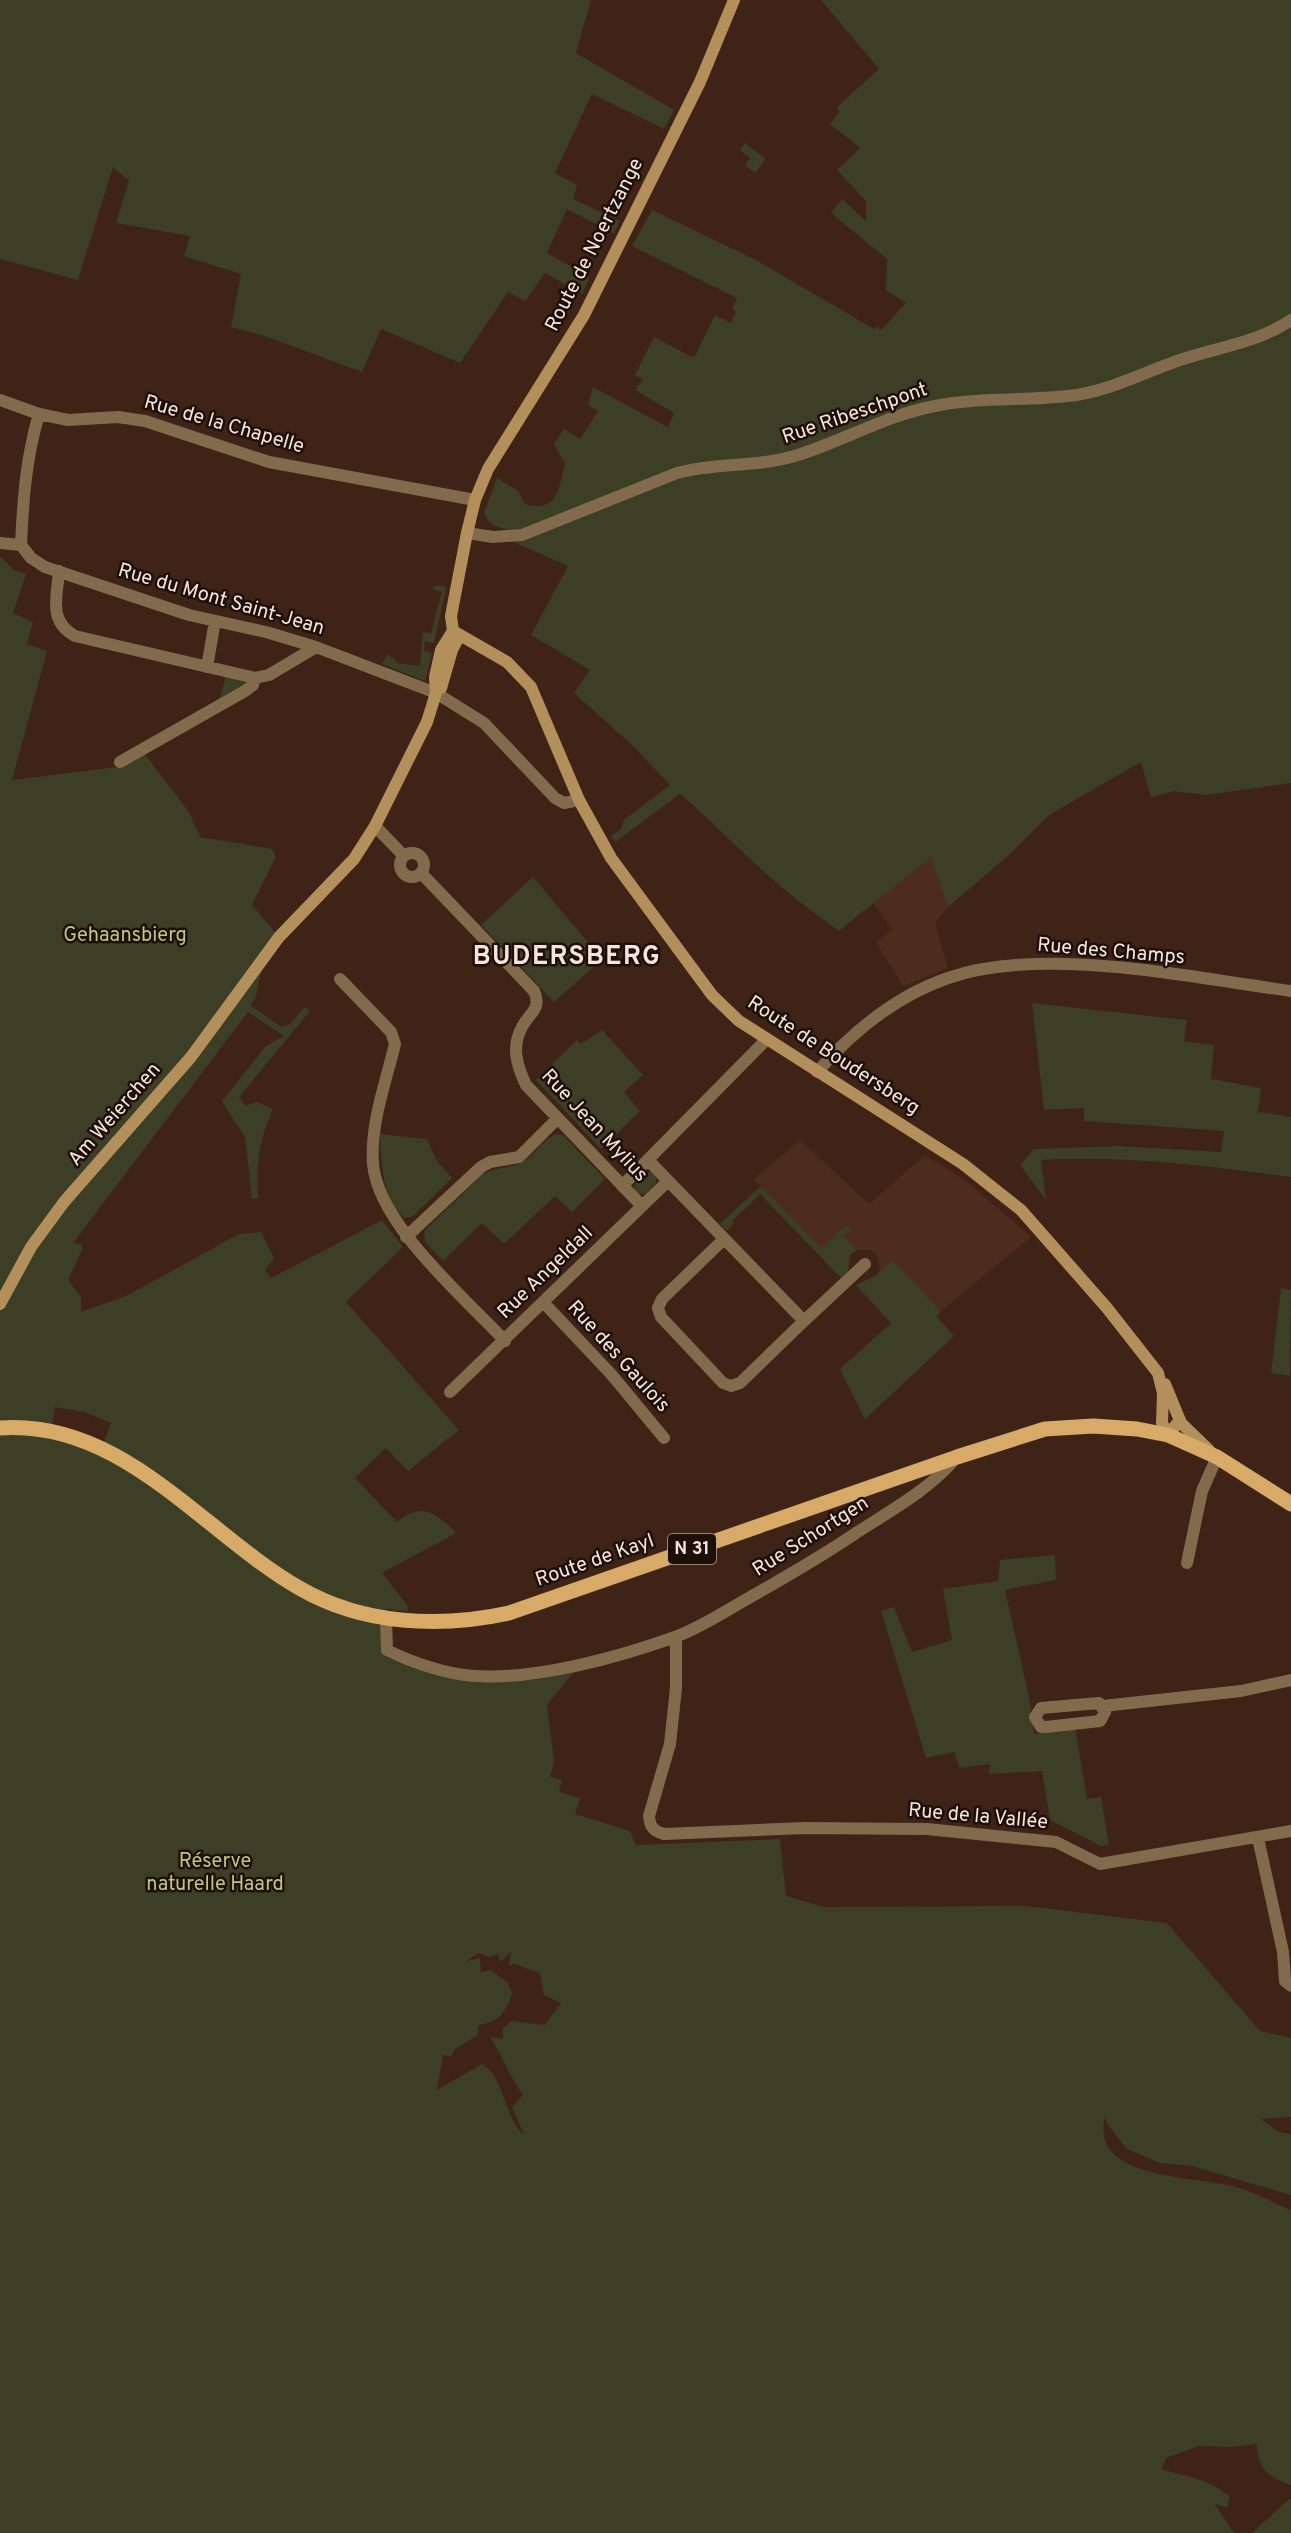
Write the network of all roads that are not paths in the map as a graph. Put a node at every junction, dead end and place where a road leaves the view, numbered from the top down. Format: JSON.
{"nodes":[{"id":1,"x":734,"y":0,"type":"edge"},
{"id":2,"x":1291,"y":320,"type":"edge"},
{"id":3,"x":0,"y":400,"type":"edge"},
{"id":4,"x":39,"y":414,"type":"junction"},
{"id":5,"x":475,"y":500,"type":"junction"},
{"id":6,"x":467,"y":533,"type":"junction"},
{"id":7,"x":0,"y":543,"type":"edge"},
{"id":8,"x":21,"y":545,"type":"junction"},
{"id":9,"x":59,"y":572,"type":"junction"},
{"id":10,"x":215,"y":621,"type":"junction"},
{"id":11,"x":456,"y":634,"type":"junction"},
{"id":12,"x":316,"y":647,"type":"junction"},
{"id":13,"x":207,"y":667,"type":"junction"},
{"id":14,"x":255,"y":678,"type":"junction"},
{"id":15,"x":436,"y":693,"type":"junction"},
{"id":16,"x":120,"y":762,"type":"dead end"},
{"id":17,"x":579,"y":800,"type":"junction"},
{"id":18,"x":375,"y":826,"type":"junction"},
{"id":19,"x":340,"y":979,"type":"dead end"},
{"id":20,"x":1291,"y":991,"type":"edge"},
{"id":21,"x":767,"y":1039,"type":"junction"},
{"id":22,"x":817,"y":1072,"type":"junction"},
{"id":23,"x":557,"y":1119,"type":"junction"},
{"id":24,"x":649,"y":1161,"type":"junction"},
{"id":25,"x":668,"y":1181,"type":"junction"},
{"id":26,"x":622,"y":1186,"type":"junction"},
{"id":27,"x":642,"y":1206,"type":"junction"},
{"id":28,"x":406,"y":1237,"type":"junction"},
{"id":29,"x":724,"y":1239,"type":"junction"},
{"id":30,"x":865,"y":1264,"type":"dead end"},
{"id":31,"x":543,"y":1302,"type":"junction"},
{"id":32,"x":0,"y":1304,"type":"edge"},
{"id":33,"x":804,"y":1321,"type":"junction"},
{"id":34,"x":505,"y":1341,"type":"junction"},
{"id":35,"x":1158,"y":1373,"type":"junction"},
{"id":36,"x":450,"y":1392,"type":"dead end"},
{"id":37,"x":1180,"y":1420,"type":"junction"},
{"id":38,"x":0,"y":1428,"type":"edge"},
{"id":39,"x":1168,"y":1435,"type":"junction"},
{"id":40,"x":664,"y":1438,"type":"dead end"},
{"id":41,"x":957,"y":1457,"type":"junction"},
{"id":42,"x":1217,"y":1457,"type":"junction"},
{"id":43,"x":1291,"y":1504,"type":"edge"},
{"id":44,"x":1187,"y":1563,"type":"dead end"},
{"id":45,"x":386,"y":1618,"type":"junction"},
{"id":46,"x":676,"y":1637,"type":"junction"},
{"id":47,"x":1291,"y":1680,"type":"edge"},
{"id":48,"x":1103,"y":1706,"type":"junction"},
{"id":49,"x":1291,"y":1832,"type":"edge"},
{"id":50,"x":1258,"y":1838,"type":"junction"},
{"id":51,"x":1291,"y":1986,"type":"edge"}],
"edges":[{"from":1,"to":5,"type":"main road","name":"Route de Noertzange"},
{"from":2,"to":6,"type":"street","name":"Rue Ribeschpont"},
{"from":3,"to":4,"type":"street","name":"Rue de la Chapelle"},
{"from":4,"to":5,"type":"street","name":"Rue de la Chapelle"},
{"from":4,"to":8,"type":"street"},
{"from":5,"to":6,"type":"main road","name":"Route de Noertzange"},
{"from":6,"to":11,"type":"main road","name":"Route de Noertzange"},
{"from":7,"to":8,"type":"street"},
{"from":8,"to":9,"type":"street","name":"Rue du Mont Saint-Jean"},
{"from":9,"to":10,"type":"street","name":"Rue du Mont Saint-Jean"},
{"from":9,"to":13,"type":"street"},
{"from":10,"to":12,"type":"street","name":"Rue du Mont Saint-Jean"},
{"from":10,"to":13,"type":"street"},
{"from":11,"to":15,"type":"main road"},
{"from":11,"to":17,"type":"main road","name":"Route de Boudersberg"},
{"from":12,"to":14,"type":"street"},
{"from":12,"to":15,"type":"street","name":"Rue du Mont Saint-Jean"},
{"from":13,"to":14,"type":"street"},
{"from":14,"to":16,"type":"street"},
{"from":15,"to":17,"type":"street","name":"Rue du Mont Saint-Jean"},
{"from":15,"to":18,"type":"main road"},
{"from":17,"to":21,"type":"main road","name":"Route de Boudersberg"},
{"from":18,"to":23,"type":"street","name":"Rue Jean Mylius"},
{"from":18,"to":32,"type":"main road","name":"Am Weierchen"},
{"from":19,"to":28,"type":"street"},
{"from":20,"to":22,"type":"street","name":"Rue des Champs"},
{"from":21,"to":22,"type":"main road","name":"Route de Boudersberg"},
{"from":21,"to":24,"type":"street"},
{"from":22,"to":35,"type":"main road","name":"Route de Boudersberg"},
{"from":23,"to":26,"type":"street","name":"Rue Jean Mylius"},
{"from":23,"to":28,"type":"street"},
{"from":24,"to":25,"type":"street"},
{"from":24,"to":26,"type":"street"},
{"from":25,"to":27,"type":"street","name":"Rue Angeldall"},
{"from":25,"to":29,"type":"street"},
{"from":26,"to":27,"type":"street","name":"Rue Jean Mylius"},
{"from":27,"to":31,"type":"street","name":"Rue Angeldall"},
{"from":28,"to":34,"type":"street"},
{"from":29,"to":33,"type":"street"},
{"from":29,"to":33,"type":"street"},
{"from":30,"to":33,"type":"street"},
{"from":31,"to":34,"type":"street","name":"Rue Angeldall"},
{"from":31,"to":40,"type":"street","name":"Rue des Gaulois"},
{"from":34,"to":36,"type":"street","name":"Rue Angeldall"},
{"from":35,"to":37,"type":"main road"},
{"from":35,"to":39,"type":"main road","name":"Route de Boudersberg"},
{"from":37,"to":39,"type":"main road"},
{"from":37,"to":42,"type":"main road"},
{"from":38,"to":45,"type":"main road","name":"Route de Kayl","number":"N 31"},
{"from":39,"to":41,"type":"main road","name":"Route de Kayl","number":"N 31"},
{"from":39,"to":42,"type":"main road","name":"Route de Kayl","number":"N 31"},
{"from":41,"to":45,"type":"main road","name":"Route de Kayl","number":"N 31"},
{"from":41,"to":46,"type":"street","name":"Rue Schortgen"},
{"from":42,"to":43,"type":"main road","name":"Route de Kayl","number":"N 31"},
{"from":42,"to":44,"type":"street"},
{"from":45,"to":46,"type":"street","name":"Rue Schortgen"},
{"from":46,"to":50,"type":"street","name":"Rue de la Vallée"},
{"from":47,"to":48,"type":"street"},
{"from":48,"to":48,"type":"street"},
{"from":49,"to":50,"type":"street","name":"Rue de la Vallée"},
{"from":50,"to":51,"type":"street"}]}
